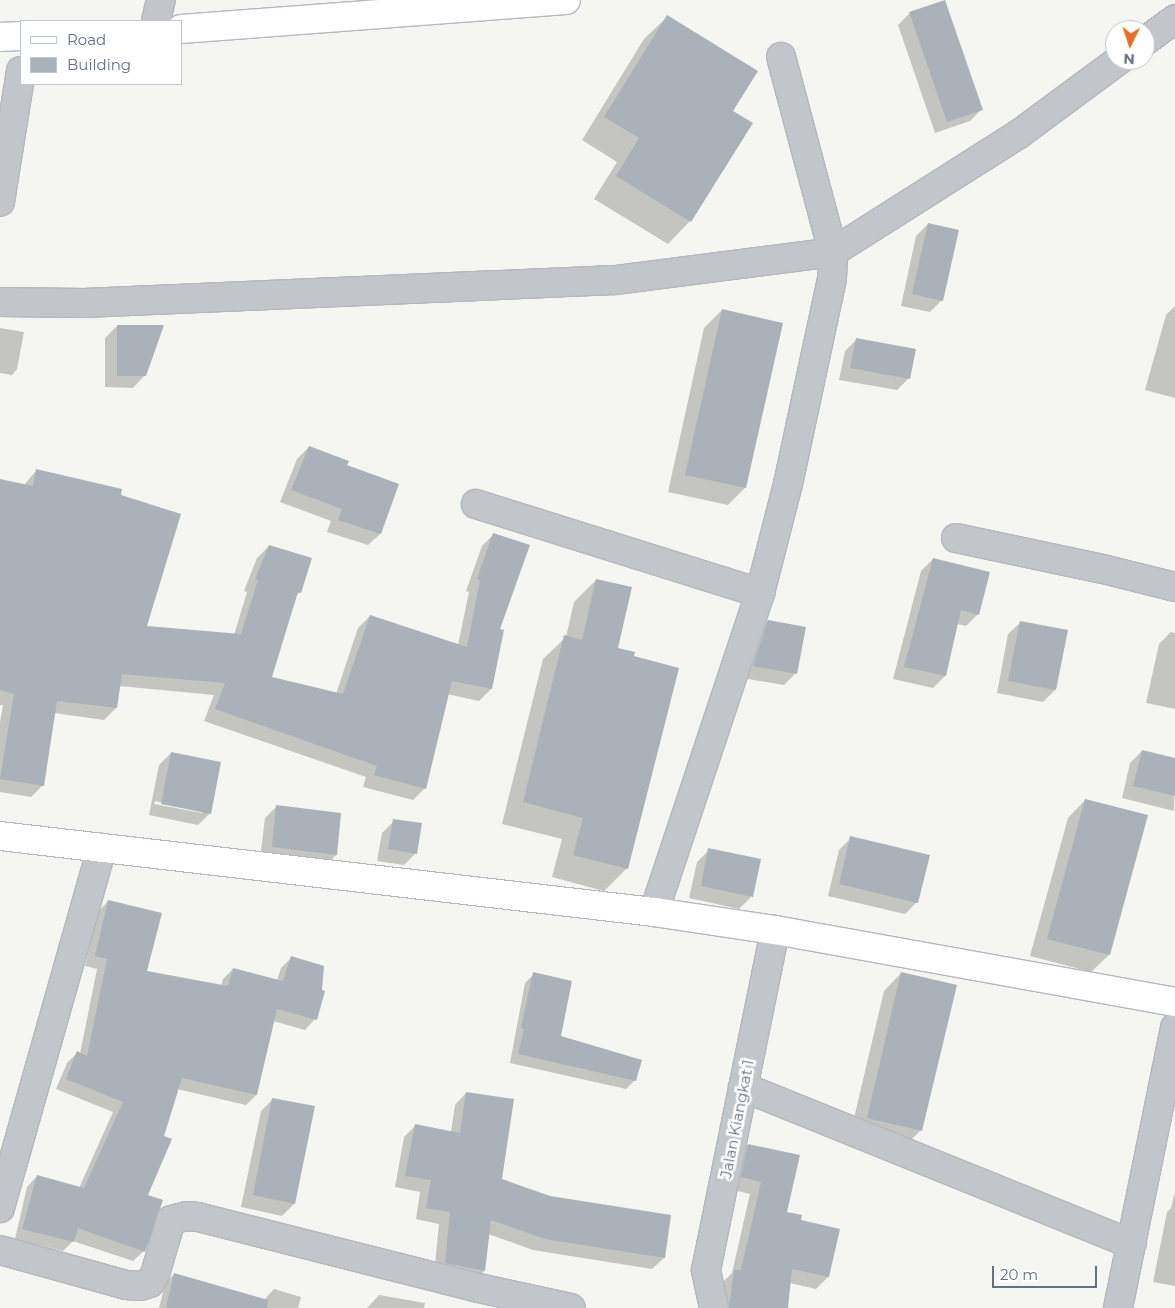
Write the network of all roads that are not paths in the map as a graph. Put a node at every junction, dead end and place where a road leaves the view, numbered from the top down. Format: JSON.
{"nodes":[{"id":1,"x":161,"y":0,"type":"edge"},
{"id":2,"x":566,"y":0,"type":"edge"},
{"id":3,"x":1175,"y":19,"type":"edge"},
{"id":4,"x":156,"y":20,"type":"edge"},
{"id":5,"x":182,"y":29,"type":"edge"},
{"id":6,"x":1155,"y":34,"type":"edge"},
{"id":7,"x":20,"y":36,"type":"edge"},
{"id":8,"x":0,"y":37,"type":"edge"},
{"id":9,"x":781,"y":57,"type":"dead end"},
{"id":10,"x":1105,"y":70,"type":"edge"},
{"id":11,"x":20,"y":76,"type":"edge"},
{"id":12,"x":0,"y":202,"type":"edge"},
{"id":13,"x":833,"y":252,"type":"junction"},
{"id":14,"x":0,"y":302,"type":"edge"},
{"id":15,"x":476,"y":504,"type":"dead end"},
{"id":16,"x":956,"y":538,"type":"dead end"},
{"id":17,"x":1175,"y":587,"type":"edge"},
{"id":18,"x":760,"y":593,"type":"junction"},
{"id":19,"x":0,"y":836,"type":"edge"},
{"id":20,"x":102,"y":848,"type":"junction"},
{"id":21,"x":654,"y":912,"type":"junction"},
{"id":22,"x":775,"y":930,"type":"junction"},
{"id":23,"x":1175,"y":1002,"type":"edge"},
{"id":24,"x":1175,"y":1028,"type":"edge"},
{"id":25,"x":743,"y":1087,"type":"junction"},
{"id":26,"x":0,"y":1207,"type":"edge"},
{"id":27,"x":1132,"y":1244,"type":"junction"},
{"id":28,"x":0,"y":1250,"type":"edge"},
{"id":29,"x":571,"y":1308,"type":"edge"},
{"id":30,"x":714,"y":1308,"type":"edge"},
{"id":31,"x":1118,"y":1308,"type":"edge"}],
"edges":[{"from":1,"to":4,"type":"street"},
{"from":2,"to":5,"type":"street"},
{"from":3,"to":6,"type":"street"},
{"from":7,"to":8,"type":"street"},
{"from":9,"to":13,"type":"street"},
{"from":10,"to":13,"type":"street"},
{"from":11,"to":12,"type":"street"},
{"from":13,"to":14,"type":"street"},
{"from":13,"to":18,"type":"street"},
{"from":15,"to":18,"type":"street"},
{"from":16,"to":17,"type":"street"},
{"from":18,"to":21,"type":"street"},
{"from":19,"to":20,"type":"street"},
{"from":20,"to":21,"type":"street"},
{"from":20,"to":26,"type":"street"},
{"from":21,"to":22,"type":"street"},
{"from":22,"to":23,"type":"street"},
{"from":22,"to":25,"type":"street","name":"Jalan Kiangkat 1"},
{"from":24,"to":27,"type":"street"},
{"from":25,"to":27,"type":"street"},
{"from":25,"to":30,"type":"street","name":"Jalan Kiangkat 1"},
{"from":27,"to":31,"type":"street"},
{"from":28,"to":29,"type":"street"}]}
